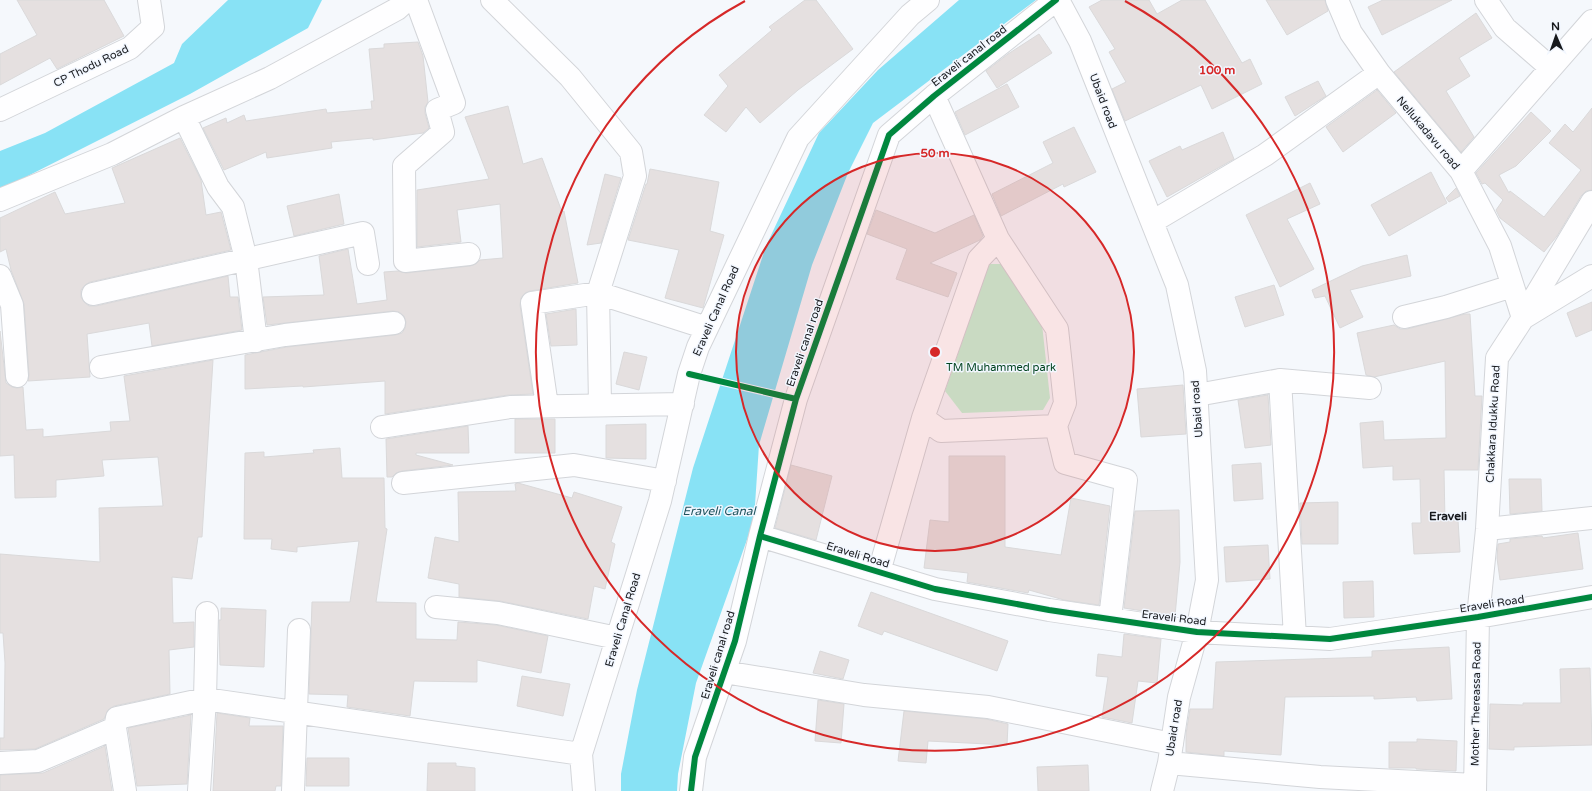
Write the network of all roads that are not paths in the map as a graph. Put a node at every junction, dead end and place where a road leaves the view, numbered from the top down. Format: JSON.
{"nodes":[{"id":1,"x":148,"y":0,"type":"edge"},
{"id":2,"x":407,"y":0,"type":"edge"},
{"id":3,"x":416,"y":0,"type":"edge"},
{"id":4,"x":492,"y":0,"type":"edge"},
{"id":5,"x":928,"y":0,"type":"edge"},
{"id":6,"x":1057,"y":0,"type":"edge"},
{"id":7,"x":1337,"y":0,"type":"edge"},
{"id":8,"x":1486,"y":0,"type":"edge"},
{"id":9,"x":1592,"y":21,"type":"edge"},
{"id":10,"x":1551,"y":68,"type":"junction"},
{"id":11,"x":1379,"y":73,"type":"junction"},
{"id":12,"x":934,"y":96,"type":"junction"},
{"id":13,"x":0,"y":110,"type":"edge"},
{"id":14,"x":184,"y":117,"type":"junction"},
{"id":15,"x":1461,"y":171,"type":"junction"},
{"id":16,"x":0,"y":200,"type":"edge"},
{"id":17,"x":1592,"y":202,"type":"edge"},
{"id":18,"x":1152,"y":222,"type":"junction"},
{"id":19,"x":998,"y":239,"type":"junction"},
{"id":20,"x":469,"y":254,"type":"dead end"},
{"id":21,"x":246,"y":259,"type":"junction"},
{"id":22,"x":368,"y":264,"type":"dead end"},
{"id":23,"x":0,"y":276,"type":"edge"},
{"id":24,"x":1592,"y":276,"type":"edge"},
{"id":25,"x":1512,"y":286,"type":"junction"},
{"id":26,"x":598,"y":293,"type":"junction"},
{"id":27,"x":93,"y":294,"type":"dead end"},
{"id":28,"x":1404,"y":317,"type":"dead end"},
{"id":29,"x":1523,"y":318,"type":"junction"},
{"id":30,"x":394,"y":323,"type":"dead end"},
{"id":31,"x":707,"y":328,"type":"junction"},
{"id":32,"x":256,"y":341,"type":"junction"},
{"id":33,"x":101,"y":368,"type":"dead end"},
{"id":34,"x":17,"y":376,"type":"dead end"},
{"id":35,"x":1280,"y":380,"type":"junction"},
{"id":36,"x":1370,"y":388,"type":"dead end"},
{"id":37,"x":1196,"y":395,"type":"junction"},
{"id":38,"x":600,"y":404,"type":"junction"},
{"id":39,"x":683,"y":404,"type":"junction"},
{"id":40,"x":547,"y":406,"type":"junction"},
{"id":41,"x":923,"y":418,"type":"junction"},
{"id":42,"x":1056,"y":426,"type":"junction"},
{"id":43,"x":382,"y":427,"type":"dead end"},
{"id":44,"x":665,"y":481,"type":"junction"},
{"id":45,"x":403,"y":483,"type":"dead end"},
{"id":46,"x":1592,"y":518,"type":"edge"},
{"id":47,"x":1487,"y":529,"type":"junction"},
{"id":48,"x":760,"y":536,"type":"junction"},
{"id":49,"x":879,"y":572,"type":"junction"},
{"id":50,"x":1592,"y":597,"type":"edge"},
{"id":51,"x":436,"y":607,"type":"dead end"},
{"id":52,"x":207,"y":612,"type":"dead end"},
{"id":53,"x":1478,"y":617,"type":"junction"},
{"id":54,"x":1110,"y":619,"type":"junction"},
{"id":55,"x":299,"y":630,"type":"dead end"},
{"id":56,"x":1197,"y":632,"type":"junction"},
{"id":57,"x":1296,"y":637,"type":"junction"},
{"id":58,"x":617,"y":638,"type":"junction"},
{"id":59,"x":724,"y":672,"type":"junction"},
{"id":60,"x":204,"y":699,"type":"junction"},
{"id":61,"x":296,"y":712,"type":"junction"},
{"id":62,"x":116,"y":728,"type":"junction"},
{"id":63,"x":581,"y":754,"type":"junction"},
{"id":64,"x":1170,"y":754,"type":"junction"},
{"id":65,"x":0,"y":763,"type":"edge"},
{"id":66,"x":1475,"y":788,"type":"edge"},
{"id":67,"x":125,"y":791,"type":"edge"},
{"id":68,"x":199,"y":791,"type":"edge"},
{"id":69,"x":293,"y":791,"type":"edge"},
{"id":70,"x":584,"y":791,"type":"edge"},
{"id":71,"x":691,"y":791,"type":"edge"},
{"id":72,"x":1162,"y":791,"type":"edge"}],
"edges":[{"from":1,"to":13,"type":"street","name":"CP Thodu Road"},
{"from":2,"to":14,"type":"street"},
{"from":3,"to":20,"type":"street"},
{"from":4,"to":26,"type":"street"},
{"from":5,"to":31,"type":"street","name":"Eraveli Canal Road"},
{"from":6,"to":12,"type":"street","name":"Eraveli canal road"},
{"from":6,"to":18,"type":"street","name":"Ubaid road"},
{"from":7,"to":11,"type":"street","name":"Nellukadavu road"},
{"from":8,"to":10,"type":"street"},
{"from":9,"to":10,"type":"street"},
{"from":10,"to":15,"type":"street"},
{"from":11,"to":15,"type":"street","name":"Nellukadavu road"},
{"from":11,"to":18,"type":"street"},
{"from":12,"to":19,"type":"street"},
{"from":12,"to":48,"type":"street","name":"Eraveli canal road"},
{"from":14,"to":16,"type":"street"},
{"from":14,"to":21,"type":"street"},
{"from":15,"to":25,"type":"street","name":"Nellukadavu road"},
{"from":17,"to":29,"type":"street"},
{"from":18,"to":37,"type":"street","name":"Ubaid road"},
{"from":19,"to":41,"type":"street"},
{"from":19,"to":42,"type":"street"},
{"from":21,"to":22,"type":"street"},
{"from":21,"to":27,"type":"street"},
{"from":21,"to":32,"type":"street"},
{"from":23,"to":34,"type":"street"},
{"from":24,"to":29,"type":"street","name":"Chakkara Idukku Road"},
{"from":25,"to":28,"type":"street"},
{"from":25,"to":29,"type":"street","name":"Nellukadavu road"},
{"from":26,"to":31,"type":"street"},
{"from":26,"to":38,"type":"street"},
{"from":26,"to":40,"type":"street"},
{"from":29,"to":47,"type":"street","name":"Chakkara Idukku Road"},
{"from":30,"to":32,"type":"street"},
{"from":31,"to":39,"type":"street","name":"Eraveli Canal Road"},
{"from":32,"to":33,"type":"street"},
{"from":35,"to":36,"type":"street"},
{"from":35,"to":37,"type":"street"},
{"from":35,"to":57,"type":"street"},
{"from":37,"to":56,"type":"street","name":"Ubaid road"},
{"from":38,"to":39,"type":"street"},
{"from":38,"to":40,"type":"street"},
{"from":39,"to":44,"type":"street","name":"Eraveli Canal Road"},
{"from":40,"to":43,"type":"street"},
{"from":41,"to":42,"type":"street"},
{"from":41,"to":49,"type":"street"},
{"from":42,"to":54,"type":"street"},
{"from":44,"to":45,"type":"street"},
{"from":44,"to":58,"type":"street","name":"Eraveli Canal Road"},
{"from":46,"to":47,"type":"street"},
{"from":47,"to":53,"type":"street","name":"Chakkara Idukku Road"},
{"from":48,"to":49,"type":"street","name":"Eraveli Road"},
{"from":48,"to":59,"type":"street","name":"Eraveli canal road"},
{"from":49,"to":54,"type":"street","name":"Eraveli Road"},
{"from":50,"to":53,"type":"street","name":"Eraveli Road"},
{"from":51,"to":58,"type":"street"},
{"from":52,"to":60,"type":"street"},
{"from":53,"to":57,"type":"street","name":"Eraveli Road"},
{"from":53,"to":66,"type":"street","name":"Mother Thereassa Road"},
{"from":54,"to":56,"type":"street","name":"Eraveli Road"},
{"from":55,"to":61,"type":"street"},
{"from":56,"to":57,"type":"street","name":"Eraveli Road"},
{"from":56,"to":64,"type":"street","name":"Ubaid road"},
{"from":58,"to":63,"type":"street","name":"Eraveli Canal Road"},
{"from":59,"to":64,"type":"street"},
{"from":59,"to":71,"type":"street","name":"Eraveli canal road"},
{"from":60,"to":61,"type":"street"},
{"from":60,"to":62,"type":"street"},
{"from":60,"to":68,"type":"street"},
{"from":61,"to":63,"type":"street"},
{"from":61,"to":69,"type":"street"},
{"from":62,"to":65,"type":"street"},
{"from":62,"to":67,"type":"street"},
{"from":63,"to":70,"type":"street","name":"Eraveli Canal Road"},
{"from":64,"to":66,"type":"street"},
{"from":64,"to":72,"type":"street","name":"Ubaid road"}]}
